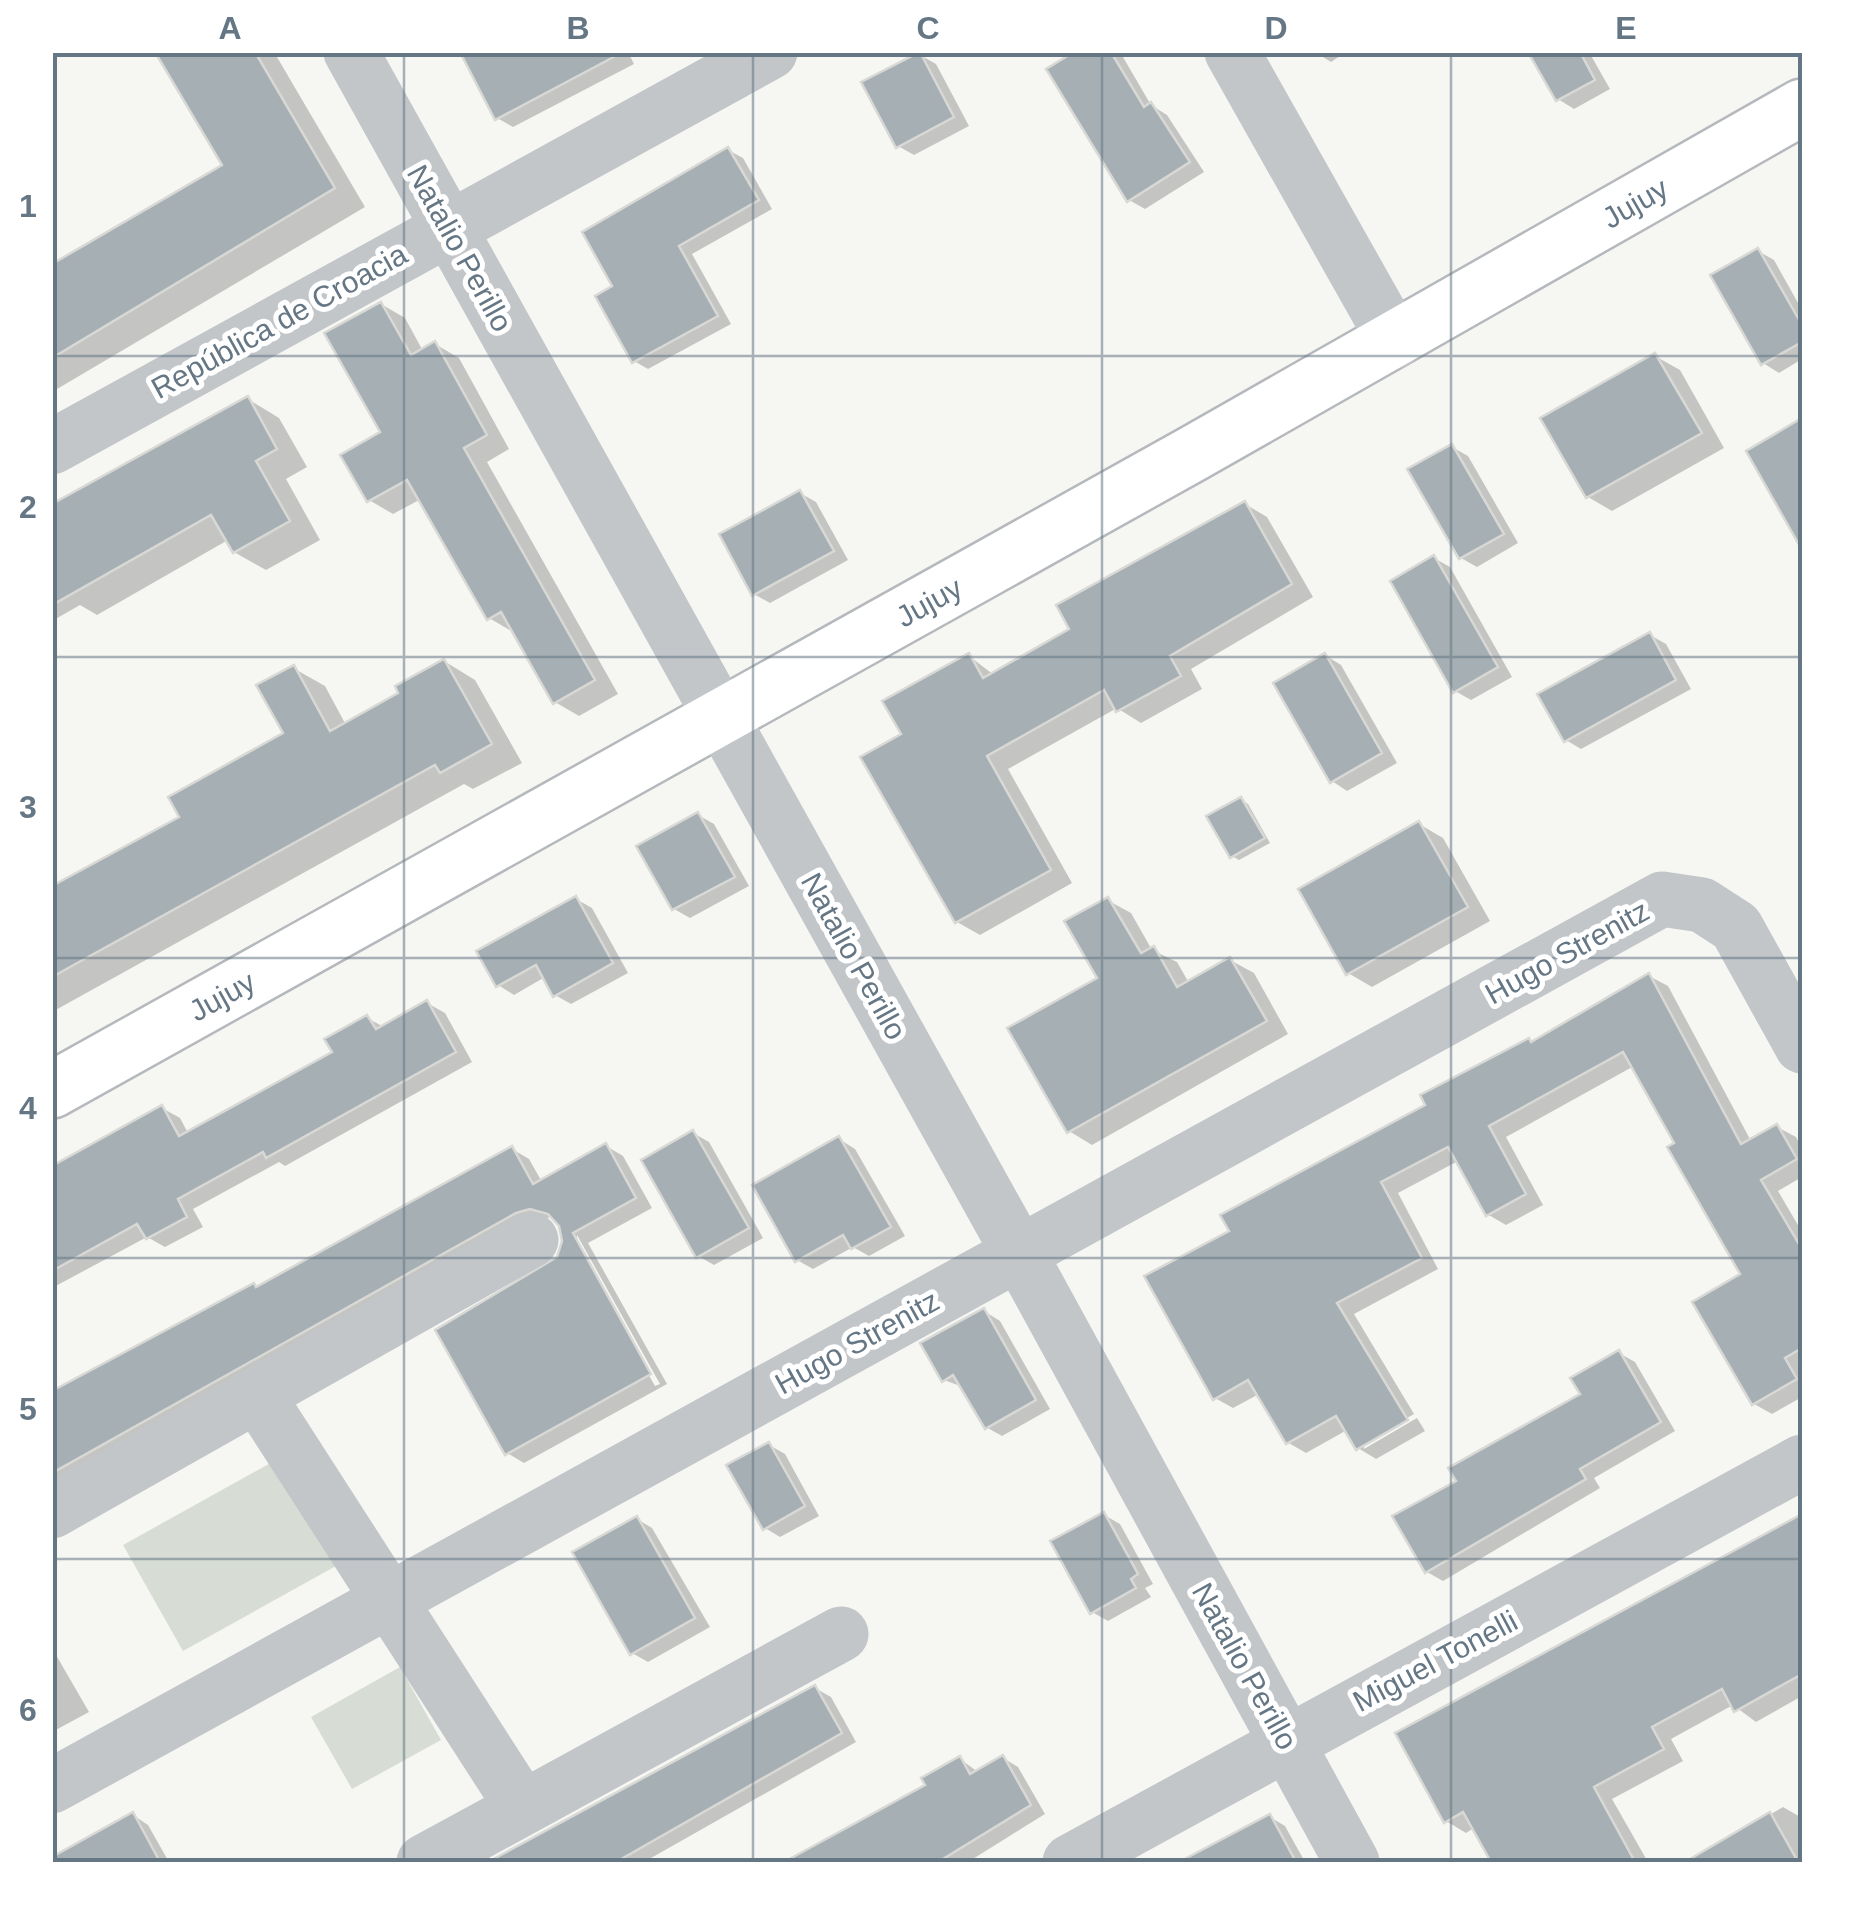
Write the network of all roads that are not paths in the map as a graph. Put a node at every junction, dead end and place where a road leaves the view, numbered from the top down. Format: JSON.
{"nodes":[{"id":1,"x":352,"y":52,"type":"edge"},
{"id":2,"x":770,"y":52,"type":"edge"},
{"id":3,"x":1232,"y":52,"type":"edge"},
{"id":4,"x":1802,"y":107,"type":"edge"},
{"id":5,"x":448,"y":227,"type":"junction"},
{"id":6,"x":1395,"y":340,"type":"junction"},
{"id":7,"x":52,"y":447,"type":"edge"},
{"id":8,"x":721,"y":719,"type":"junction"},
{"id":9,"x":1802,"y":1046,"type":"edge"},
{"id":10,"x":52,"y":1090,"type":"edge"},
{"id":11,"x":531,"y":1240,"type":"dead end"},
{"id":12,"x":1020,"y":1253,"type":"junction"},
{"id":13,"x":256,"y":1395,"type":"junction"},
{"id":14,"x":1802,"y":1462,"type":"edge"},
{"id":15,"x":52,"y":1511,"type":"edge"},
{"id":16,"x":391,"y":1598,"type":"junction"},
{"id":17,"x":841,"y":1634,"type":"dead end"},
{"id":18,"x":1286,"y":1741,"type":"junction"},
{"id":19,"x":52,"y":1786,"type":"edge"},
{"id":20,"x":523,"y":1808,"type":"junction"},
{"id":21,"x":424,"y":1862,"type":"edge"},
{"id":22,"x":1070,"y":1862,"type":"edge"},
{"id":23,"x":1352,"y":1862,"type":"edge"}],
"edges":[{"from":1,"to":5,"type":"street","name":"Natalio Perillo"},
{"from":2,"to":5,"type":"street","name":"República de Croacia"},
{"from":3,"to":6,"type":"street"},
{"from":4,"to":6,"type":"main road","name":"Jujuy"},
{"from":5,"to":7,"type":"street","name":"República de Croacia"},
{"from":5,"to":8,"type":"street","name":"Natalio Perillo"},
{"from":6,"to":8,"type":"main road","name":"Jujuy"},
{"from":8,"to":10,"type":"main road","name":"Jujuy"},
{"from":8,"to":12,"type":"street","name":"Natalio Perillo"},
{"from":9,"to":12,"type":"street","name":"Hugo Strenitz"},
{"from":11,"to":13,"type":"street"},
{"from":12,"to":16,"type":"street","name":"Hugo Strenitz"},
{"from":12,"to":18,"type":"street","name":"Natalio Perillo"},
{"from":13,"to":15,"type":"street"},
{"from":13,"to":16,"type":"street"},
{"from":14,"to":18,"type":"street","name":"Miguel Tonelli"},
{"from":16,"to":19,"type":"street","name":"Hugo Strenitz"},
{"from":16,"to":20,"type":"street"},
{"from":17,"to":20,"type":"street"},
{"from":18,"to":22,"type":"street","name":"Miguel Tonelli"},
{"from":18,"to":23,"type":"street","name":"Natalio Perillo"},
{"from":20,"to":21,"type":"street"}]}
